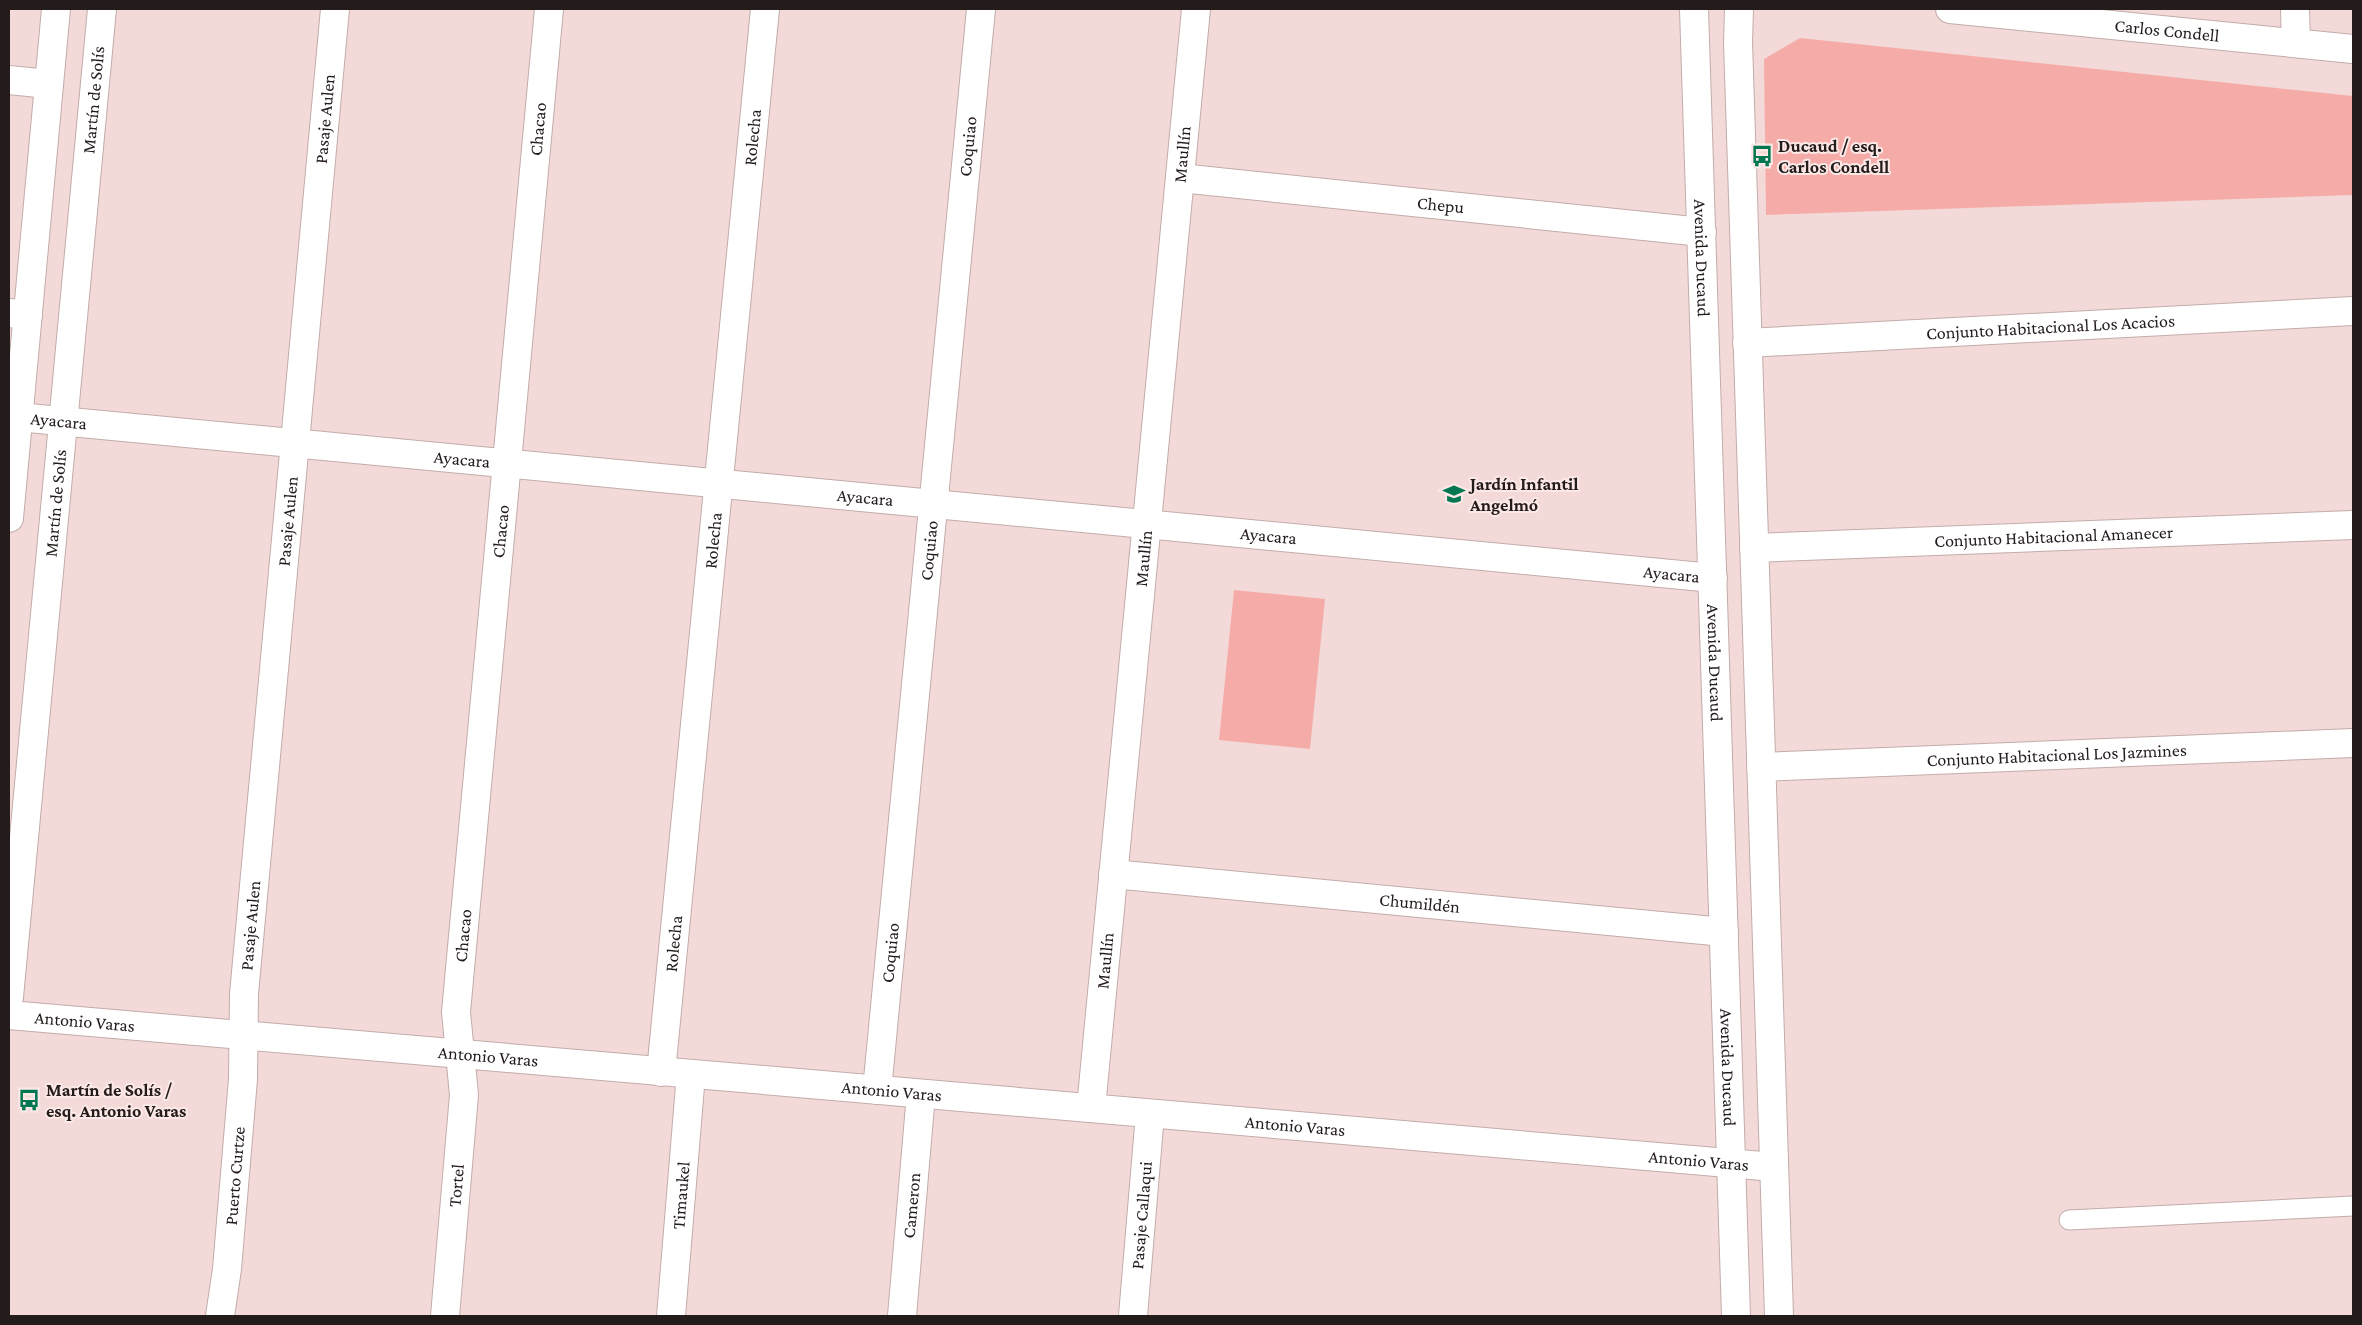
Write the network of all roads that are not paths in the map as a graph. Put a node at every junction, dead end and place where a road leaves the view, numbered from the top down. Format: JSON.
{"nodes":[{"id":1,"x":56,"y":9,"type":"edge"},
{"id":2,"x":102,"y":9,"type":"edge"},
{"id":3,"x":335,"y":9,"type":"edge"},
{"id":4,"x":549,"y":9,"type":"edge"},
{"id":5,"x":765,"y":9,"type":"edge"},
{"id":6,"x":981,"y":9,"type":"edge"},
{"id":7,"x":1196,"y":9,"type":"edge"},
{"id":8,"x":1694,"y":9,"type":"edge"},
{"id":9,"x":1739,"y":9,"type":"edge"},
{"id":10,"x":1950,"y":9,"type":"edge"},
{"id":11,"x":2295,"y":9,"type":"edge"},
{"id":12,"x":2296,"y":43,"type":"junction"},
{"id":13,"x":2353,"y":49,"type":"edge"},
{"id":14,"x":9,"y":80,"type":"edge"},
{"id":15,"x":50,"y":84,"type":"junction"},
{"id":16,"x":1180,"y":178,"type":"junction"},
{"id":17,"x":1702,"y":232,"type":"junction"},
{"id":18,"x":2353,"y":311,"type":"edge"},
{"id":19,"x":18,"y":314,"type":"edge"},
{"id":20,"x":1747,"y":343,"type":"junction"},
{"id":21,"x":18,"y":417,"type":"junction"},
{"id":22,"x":63,"y":421,"type":"junction"},
{"id":23,"x":295,"y":443,"type":"junction"},
{"id":24,"x":507,"y":463,"type":"junction"},
{"id":25,"x":718,"y":484,"type":"junction"},
{"id":26,"x":933,"y":504,"type":"junction"},
{"id":27,"x":9,"y":518,"type":"edge"},
{"id":28,"x":1147,"y":524,"type":"junction"},
{"id":29,"x":2353,"y":525,"type":"edge"},
{"id":30,"x":1754,"y":548,"type":"junction"},
{"id":31,"x":1713,"y":578,"type":"junction"},
{"id":32,"x":2353,"y":743,"type":"edge"},
{"id":33,"x":1761,"y":767,"type":"junction"},
{"id":34,"x":1114,"y":874,"type":"junction"},
{"id":35,"x":1724,"y":932,"type":"junction"},
{"id":36,"x":9,"y":997,"type":"edge"},
{"id":37,"x":9,"y":1015,"type":"edge"},
{"id":38,"x":243,"y":1036,"type":"junction"},
{"id":39,"x":460,"y":1054,"type":"junction"},
{"id":40,"x":661,"y":1072,"type":"junction"},
{"id":41,"x":691,"y":1074,"type":"junction"},
{"id":42,"x":877,"y":1090,"type":"junction"},
{"id":43,"x":921,"y":1094,"type":"junction"},
{"id":44,"x":1091,"y":1108,"type":"junction"},
{"id":45,"x":1150,"y":1114,"type":"junction"},
{"id":46,"x":1731,"y":1163,"type":"junction"},
{"id":47,"x":1774,"y":1168,"type":"junction"},
{"id":48,"x":2353,"y":1206,"type":"edge"},
{"id":49,"x":2070,"y":1220,"type":"dead end"},
{"id":50,"x":220,"y":1316,"type":"edge"},
{"id":51,"x":445,"y":1316,"type":"edge"},
{"id":52,"x":671,"y":1316,"type":"edge"},
{"id":53,"x":902,"y":1316,"type":"edge"},
{"id":54,"x":1133,"y":1316,"type":"edge"},
{"id":55,"x":1736,"y":1316,"type":"edge"},
{"id":56,"x":1779,"y":1316,"type":"edge"}],
"edges":[{"from":1,"to":15,"type":"street"},
{"from":2,"to":22,"type":"street","name":"Martín de Solís"},
{"from":3,"to":23,"type":"street","name":"Pasaje Aulen"},
{"from":4,"to":24,"type":"street","name":"Chacao"},
{"from":5,"to":25,"type":"street","name":"Rolecha"},
{"from":6,"to":26,"type":"street","name":"Coquiao"},
{"from":7,"to":16,"type":"street","name":"Maullín"},
{"from":8,"to":17,"type":"street","name":"Avenida Ducaud"},
{"from":9,"to":20,"type":"street"},
{"from":10,"to":12,"type":"street","name":"Carlos Condell"},
{"from":11,"to":12,"type":"street"},
{"from":12,"to":13,"type":"street","name":"Carlos Condell"},
{"from":14,"to":15,"type":"street"},
{"from":15,"to":19,"type":"street"},
{"from":16,"to":17,"type":"street","name":"Chepu"},
{"from":16,"to":28,"type":"street","name":"Maullín"},
{"from":17,"to":31,"type":"street","name":"Avenida Ducaud"},
{"from":18,"to":20,"type":"street","name":"Conjunto Habitacional Los Acacios"},
{"from":19,"to":21,"type":"street"},
{"from":20,"to":30,"type":"street"},
{"from":21,"to":22,"type":"street","name":"Ayacara"},
{"from":21,"to":27,"type":"street"},
{"from":22,"to":23,"type":"street","name":"Ayacara"},
{"from":22,"to":36,"type":"street","name":"Martín de Solís"},
{"from":23,"to":24,"type":"street","name":"Ayacara"},
{"from":23,"to":38,"type":"street","name":"Pasaje Aulen"},
{"from":24,"to":25,"type":"street","name":"Ayacara"},
{"from":24,"to":39,"type":"street","name":"Chacao"},
{"from":25,"to":26,"type":"street","name":"Ayacara"},
{"from":25,"to":40,"type":"street","name":"Rolecha"},
{"from":26,"to":28,"type":"street","name":"Ayacara"},
{"from":26,"to":42,"type":"street","name":"Coquiao"},
{"from":28,"to":31,"type":"street","name":"Ayacara"},
{"from":28,"to":34,"type":"street","name":"Maullín"},
{"from":29,"to":30,"type":"street","name":"Conjunto Habitacional Amanecer"},
{"from":30,"to":33,"type":"street"},
{"from":31,"to":35,"type":"street","name":"Avenida Ducaud"},
{"from":32,"to":33,"type":"street","name":"Conjunto Habitacional Los Jazmines"},
{"from":33,"to":47,"type":"street"},
{"from":34,"to":35,"type":"street","name":"Chumildén"},
{"from":34,"to":44,"type":"street","name":"Maullín"},
{"from":35,"to":46,"type":"street","name":"Avenida Ducaud"},
{"from":37,"to":38,"type":"street","name":"Antonio Varas"},
{"from":38,"to":39,"type":"street","name":"Antonio Varas"},
{"from":38,"to":50,"type":"street","name":"Puerto Curtze"},
{"from":39,"to":40,"type":"street","name":"Antonio Varas"},
{"from":39,"to":51,"type":"street","name":"Tortel"},
{"from":40,"to":41,"type":"street","name":"Antonio Varas"},
{"from":41,"to":42,"type":"street","name":"Antonio Varas"},
{"from":41,"to":52,"type":"street","name":"Timaukel"},
{"from":42,"to":43,"type":"street","name":"Antonio Varas"},
{"from":43,"to":44,"type":"street","name":"Antonio Varas"},
{"from":43,"to":53,"type":"street","name":"Cameron"},
{"from":44,"to":45,"type":"street","name":"Antonio Varas"},
{"from":45,"to":46,"type":"street","name":"Antonio Varas"},
{"from":45,"to":54,"type":"street","name":"Pasaje Callaqui"},
{"from":46,"to":47,"type":"street","name":"Antonio Varas"},
{"from":46,"to":55,"type":"street","name":"Avenida Ducaud"},
{"from":47,"to":56,"type":"street"},
{"from":48,"to":49,"type":"lane"}]}
